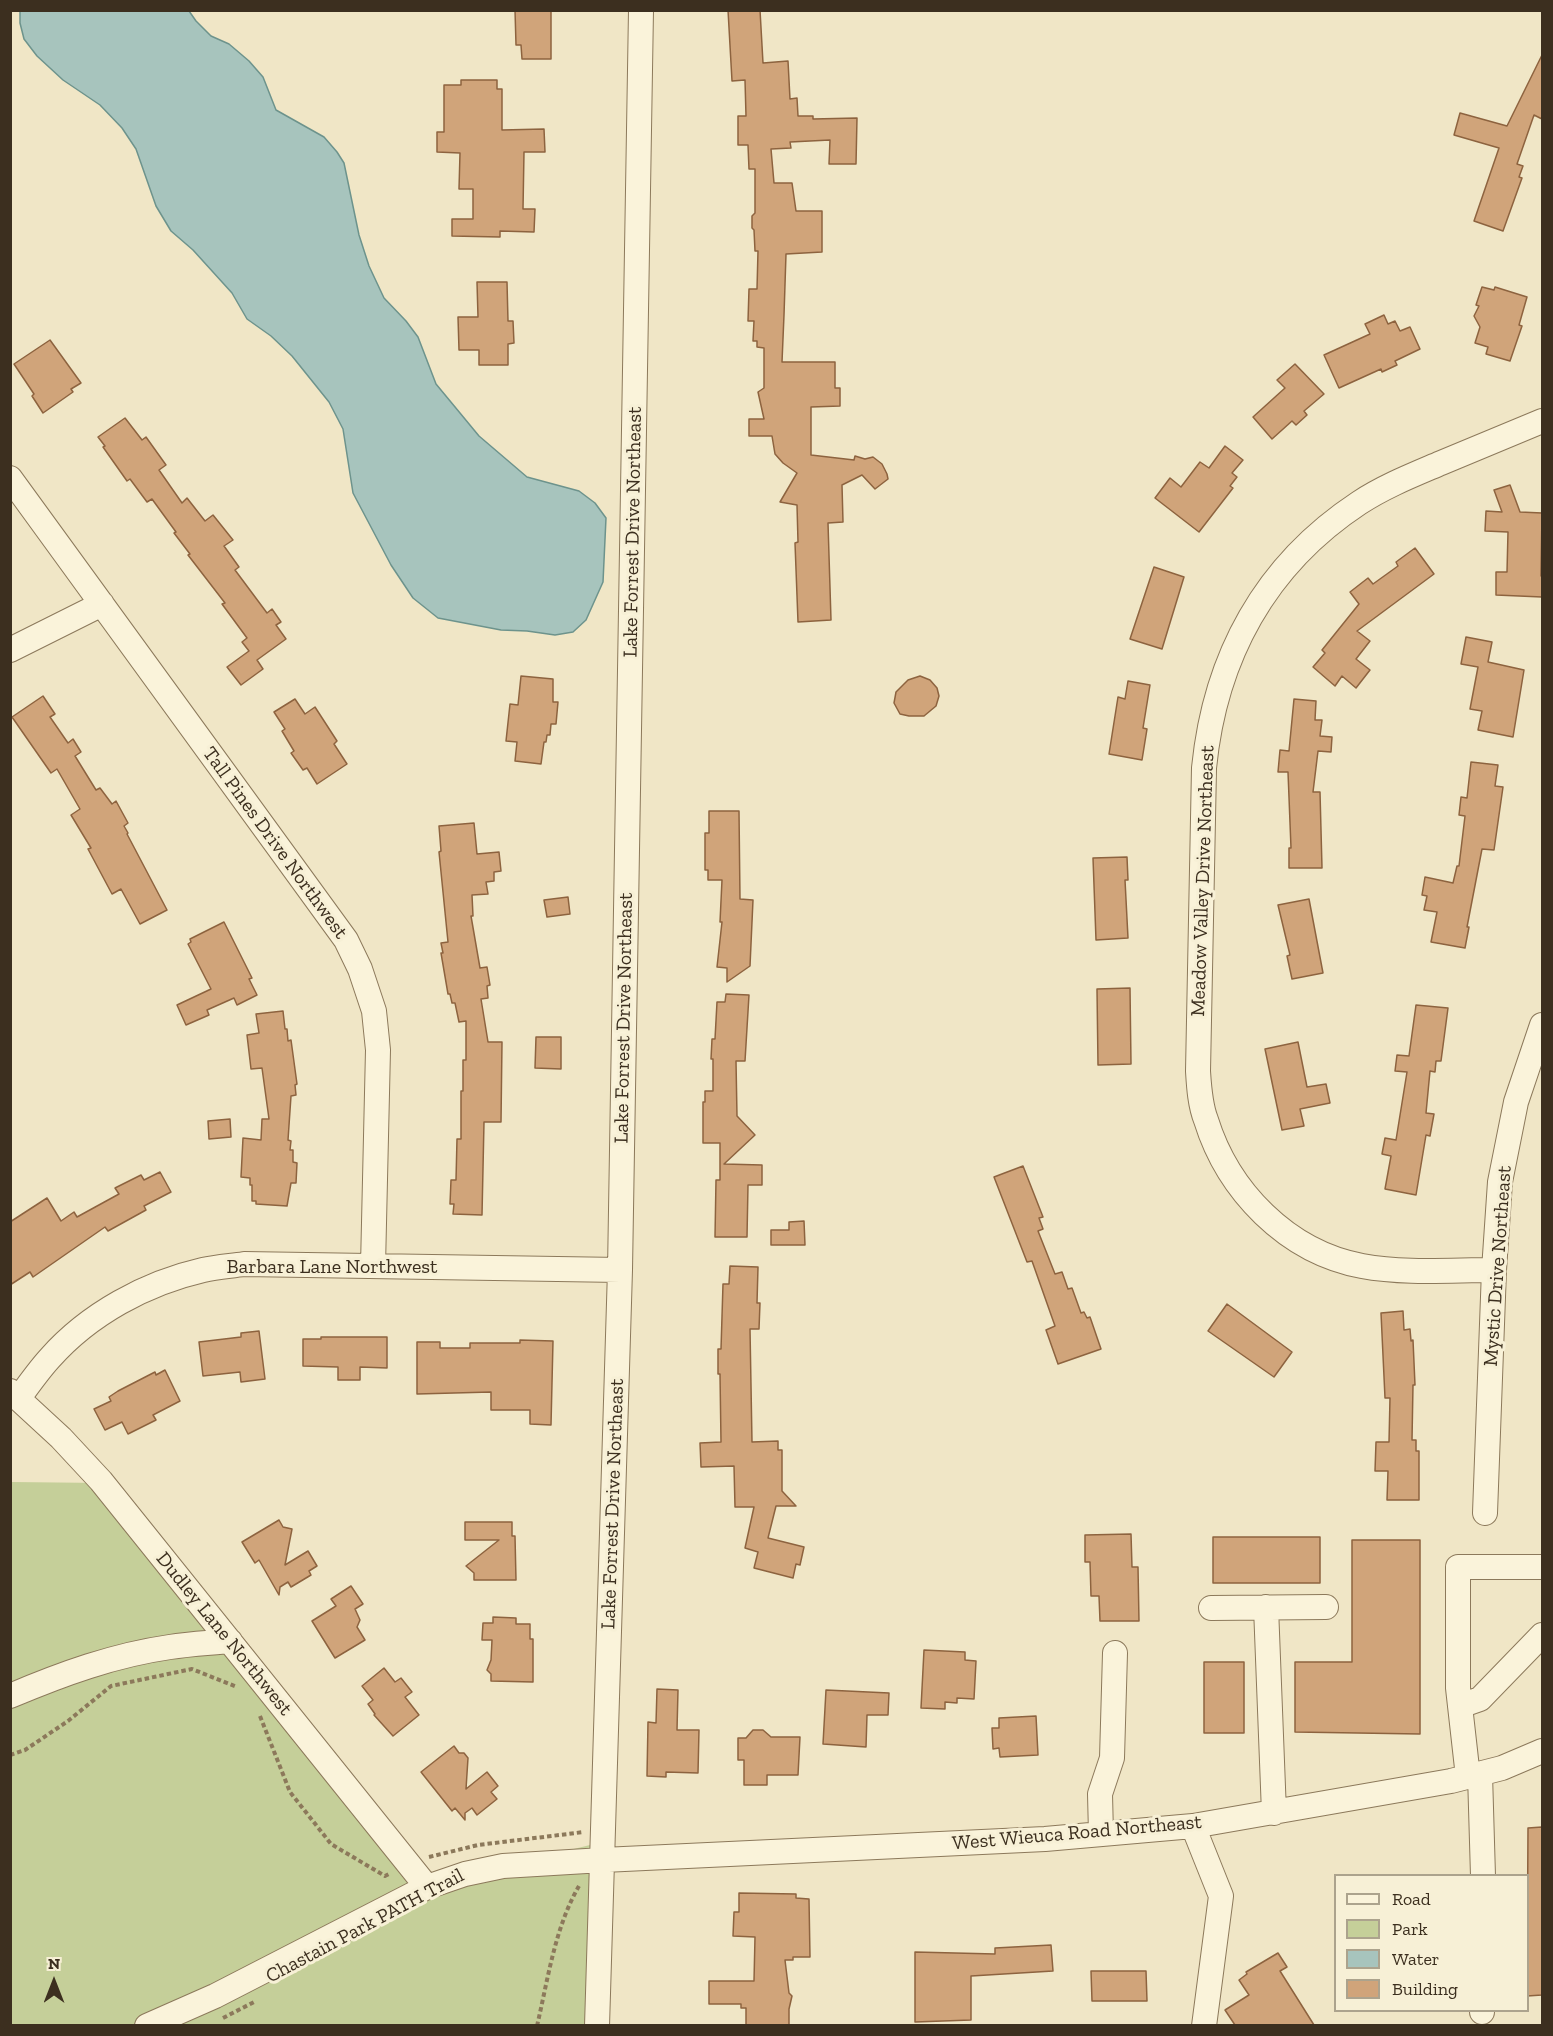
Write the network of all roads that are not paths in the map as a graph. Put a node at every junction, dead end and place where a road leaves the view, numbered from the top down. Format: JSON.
{"nodes":[{"id":1,"x":641,"y":10,"type":"edge"},
{"id":2,"x":1542,"y":421,"type":"edge"},
{"id":3,"x":10,"y":478,"type":"edge"},
{"id":4,"x":102,"y":604,"type":"junction"},
{"id":5,"x":10,"y":650,"type":"edge"},
{"id":6,"x":1542,"y":1025,"type":"edge"},
{"id":7,"x":373,"y":1266,"type":"junction"},
{"id":8,"x":620,"y":1270,"type":"junction"},
{"id":9,"x":1494,"y":1270,"type":"junction"},
{"id":10,"x":15,"y":1394,"type":"edge"},
{"id":11,"x":1485,"y":1513,"type":"dead end"},
{"id":12,"x":1542,"y":1568,"type":"edge"},
{"id":13,"x":1266,"y":1607,"type":"junction"},
{"id":14,"x":1326,"y":1607,"type":"dead end"},
{"id":15,"x":1210,"y":1608,"type":"dead end"},
{"id":16,"x":1542,"y":1635,"type":"edge"},
{"id":17,"x":230,"y":1641,"type":"junction"},
{"id":18,"x":1115,"y":1653,"type":"dead end"},
{"id":19,"x":10,"y":1696,"type":"edge"},
{"id":20,"x":1460,"y":1706,"type":"junction"},
{"id":21,"x":1542,"y":1751,"type":"edge"},
{"id":22,"x":1474,"y":1776,"type":"junction"},
{"id":23,"x":1274,"y":1812,"type":"junction"},
{"id":24,"x":1193,"y":1826,"type":"junction"},
{"id":25,"x":1101,"y":1834,"type":"junction"},
{"id":26,"x":593,"y":1860,"type":"junction"},
{"id":27,"x":1483,"y":1874,"type":"edge"},
{"id":28,"x":427,"y":1887,"type":"junction"},
{"id":29,"x":147,"y":2025,"type":"edge"},
{"id":30,"x":597,"y":2025,"type":"edge"},
{"id":31,"x":1204,"y":2025,"type":"edge"}],
"edges":[{"from":1,"to":8,"type":"street","name":"Lake Forrest Drive Northeast"},
{"from":2,"to":9,"type":"street","name":"Meadow Valley Drive Northeast"},
{"from":3,"to":4,"type":"street","name":"Tall Pines Drive Northwest"},
{"from":4,"to":5,"type":"street"},
{"from":4,"to":7,"type":"street","name":"Tall Pines Drive Northwest"},
{"from":6,"to":9,"type":"street","name":"Mystic Drive Northeast"},
{"from":7,"to":8,"type":"street","name":"Barbara Lane Northwest"},
{"from":7,"to":10,"type":"street","name":"Barbara Lane Northwest"},
{"from":8,"to":26,"type":"street","name":"Lake Forrest Drive Northeast"},
{"from":9,"to":11,"type":"street","name":"Mystic Drive Northeast"},
{"from":10,"to":17,"type":"street","name":"Dudley Lane Northwest"},
{"from":12,"to":20,"type":"street"},
{"from":13,"to":14,"type":"street"},
{"from":13,"to":15,"type":"street"},
{"from":13,"to":23,"type":"street"},
{"from":16,"to":20,"type":"street"},
{"from":17,"to":19,"type":"street"},
{"from":17,"to":28,"type":"street","name":"Dudley Lane Northwest"},
{"from":18,"to":25,"type":"street"},
{"from":20,"to":22,"type":"street"},
{"from":21,"to":22,"type":"street","name":"West Wieuca Road Northeast"},
{"from":22,"to":23,"type":"street","name":"West Wieuca Road Northeast"},
{"from":22,"to":27,"type":"street"},
{"from":23,"to":24,"type":"street","name":"West Wieuca Road Northeast"},
{"from":24,"to":25,"type":"street","name":"West Wieuca Road Northeast"},
{"from":24,"to":31,"type":"street"},
{"from":25,"to":26,"type":"street","name":"West Wieuca Road Northeast"},
{"from":26,"to":28,"type":"street","name":"West Wieuca Road Northeast"},
{"from":26,"to":30,"type":"street","name":"Lake Forrest Drive Northeast"},
{"from":28,"to":29,"type":"street","name":"West Wieuca Road Northeast"}]}
